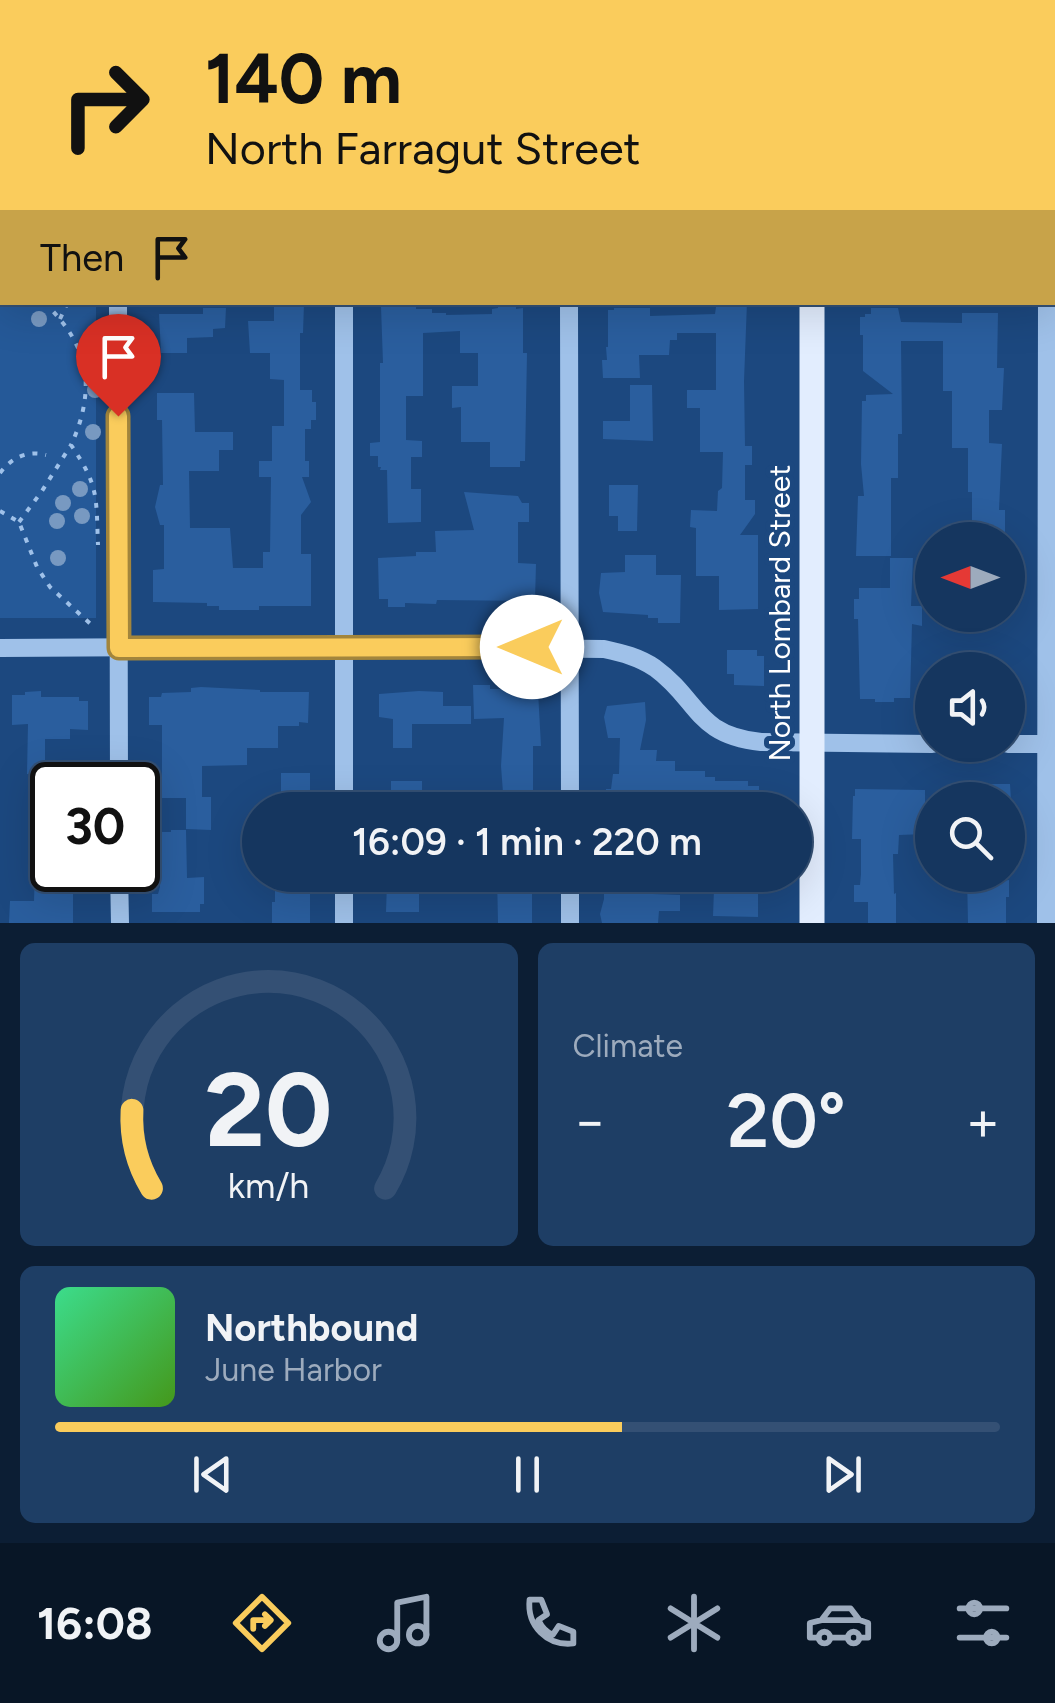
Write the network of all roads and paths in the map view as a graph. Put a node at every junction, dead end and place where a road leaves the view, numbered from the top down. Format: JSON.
{"nodes":[{"id":1,"x":48,"y":305,"type":"edge"},
{"id":2,"x":67,"y":305,"type":"edge"},
{"id":3,"x":118,"y":305,"type":"edge"},
{"id":4,"x":344,"y":305,"type":"edge"},
{"id":5,"x":570,"y":305,"type":"edge"},
{"id":6,"x":812,"y":305,"type":"edge"},
{"id":7,"x":1047,"y":305,"type":"edge"},
{"id":8,"x":60,"y":319,"type":"junction"},
{"id":9,"x":70,"y":445,"type":"junction"},
{"id":10,"x":46,"y":455,"type":"dead end"},
{"id":11,"x":0,"y":473,"type":"edge"},
{"id":12,"x":0,"y":511,"type":"edge"},
{"id":13,"x":19,"y":522,"type":"junction"},
{"id":14,"x":98,"y":555,"type":"dead end"},
{"id":15,"x":98,"y":613,"type":"dead end"},
{"id":16,"x":344,"y":646,"type":"junction"},
{"id":17,"x":570,"y":647,"type":"junction"},
{"id":18,"x":0,"y":648,"type":"edge"},
{"id":19,"x":119,"y":648,"type":"junction"},
{"id":20,"x":812,"y":743,"type":"junction"},
{"id":21,"x":915,"y":744,"type":"edge"},
{"id":22,"x":1025,"y":744,"type":"edge"},
{"id":23,"x":1051,"y":744,"type":"edge"},
{"id":24,"x":119,"y":762,"type":"edge"},
{"id":25,"x":344,"y":792,"type":"edge"},
{"id":26,"x":570,"y":792,"type":"edge"},
{"id":27,"x":120,"y":892,"type":"edge"},
{"id":28,"x":344,"y":892,"type":"edge"},
{"id":29,"x":570,"y":892,"type":"edge"},
{"id":30,"x":120,"y":923,"type":"edge"},
{"id":31,"x":344,"y":923,"type":"edge"},
{"id":32,"x":570,"y":923,"type":"edge"},
{"id":33,"x":812,"y":923,"type":"edge"},
{"id":34,"x":1046,"y":923,"type":"edge"}],
"edges":[{"from":1,"to":8,"type":"path"},
{"from":2,"to":8,"type":"path"},
{"from":3,"to":19,"type":"street"},
{"from":4,"to":16,"type":"street"},
{"from":5,"to":17,"type":"street"},
{"from":6,"to":20,"type":"main road","name":"North Lombard Street"},
{"from":7,"to":23,"type":"street"},
{"from":8,"to":9,"type":"path"},
{"from":9,"to":13,"type":"path"},
{"from":9,"to":14,"type":"path"},
{"from":10,"to":11,"type":"path"},
{"from":12,"to":13,"type":"path"},
{"from":13,"to":15,"type":"path"},
{"from":16,"to":17,"type":"street"},
{"from":16,"to":19,"type":"street"},
{"from":16,"to":25,"type":"street"},
{"from":17,"to":20,"type":"street"},
{"from":17,"to":26,"type":"street"},
{"from":18,"to":19,"type":"street"},
{"from":19,"to":24,"type":"street"},
{"from":20,"to":21,"type":"street"},
{"from":20,"to":33,"type":"main road","name":"North Lombard Street"},
{"from":22,"to":23,"type":"street"},
{"from":23,"to":34,"type":"street"},
{"from":27,"to":30,"type":"street"},
{"from":28,"to":31,"type":"street"},
{"from":29,"to":32,"type":"street"}]}
